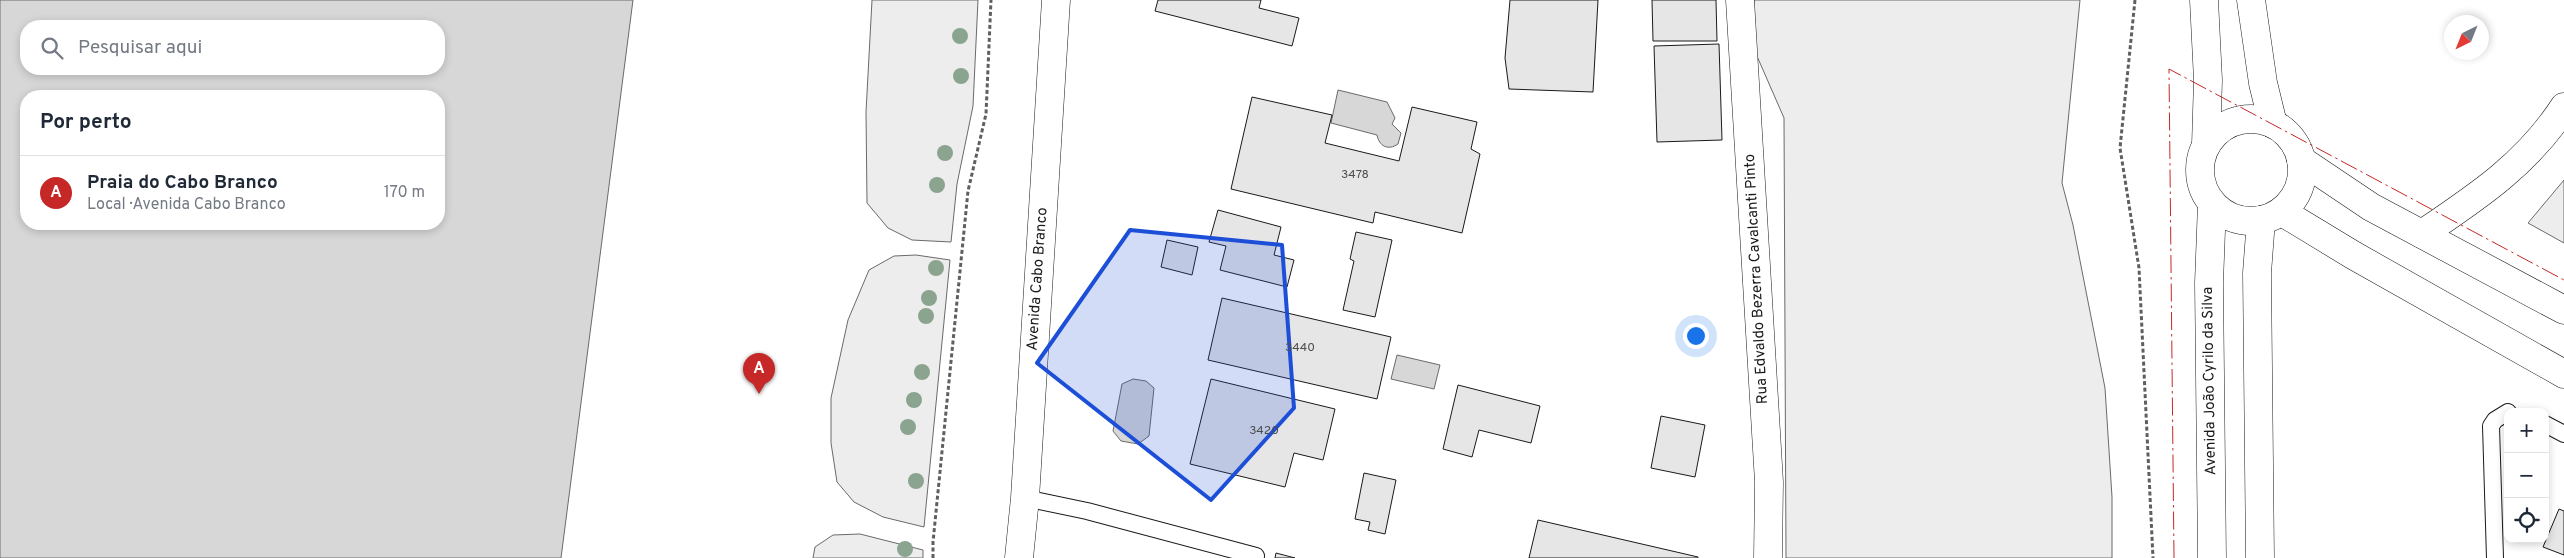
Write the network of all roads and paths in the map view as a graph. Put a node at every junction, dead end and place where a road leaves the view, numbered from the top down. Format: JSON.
{"nodes":[{"id":1,"x":991,"y":0,"type":"edge"},
{"id":2,"x":1056,"y":0,"type":"edge"},
{"id":3,"x":1740,"y":0,"type":"edge"},
{"id":4,"x":2135,"y":0,"type":"edge"},
{"id":5,"x":2204,"y":0,"type":"edge"},
{"id":6,"x":2251,"y":0,"type":"edge"},
{"id":7,"x":2564,"y":107,"type":"edge"},
{"id":8,"x":2273,"y":124,"type":"junction"},
{"id":9,"x":2206,"y":145,"type":"junction"},
{"id":10,"x":2301,"y":160,"type":"junction"},
{"id":11,"x":2212,"y":204,"type":"junction"},
{"id":12,"x":2271,"y":216,"type":"junction"},
{"id":13,"x":2422,"y":234,"type":"junction"},
{"id":14,"x":2564,"y":310,"type":"edge"},
{"id":15,"x":2564,"y":374,"type":"edge"},
{"id":16,"x":2504,"y":414,"type":"edge"},
{"id":17,"x":2549,"y":426,"type":"edge"},
{"id":18,"x":2564,"y":434,"type":"edge"},
{"id":19,"x":1024,"y":498,"type":"junction"},
{"id":20,"x":1256,"y":556,"type":"dead end"},
{"id":21,"x":933,"y":558,"type":"edge"},
{"id":22,"x":1019,"y":558,"type":"edge"},
{"id":23,"x":1768,"y":558,"type":"edge"},
{"id":24,"x":2153,"y":558,"type":"edge"},
{"id":25,"x":2212,"y":558,"type":"edge"},
{"id":26,"x":2260,"y":558,"type":"edge"},
{"id":27,"x":2495,"y":558,"type":"edge"}],
"edges":[{"from":1,"to":21,"type":"path"},
{"from":2,"to":19,"type":"main road","name":"Avenida Cabo Branco"},
{"from":3,"to":23,"type":"main road","name":"Rua Edvaldo Bezerra Cavalcanti Pinto"},
{"from":4,"to":24,"type":"path"},
{"from":5,"to":9,"type":"main road"},
{"from":6,"to":8,"type":"main road"},
{"from":7,"to":13,"type":"main road"},
{"from":8,"to":9,"type":"main road"},
{"from":8,"to":10,"type":"main road"},
{"from":9,"to":11,"type":"main road"},
{"from":10,"to":12,"type":"main road"},
{"from":10,"to":13,"type":"main road"},
{"from":11,"to":12,"type":"main road"},
{"from":11,"to":25,"type":"main road","name":"Avenida João Cyrilo da Silva"},
{"from":12,"to":15,"type":"main road"},
{"from":12,"to":26,"type":"main road"},
{"from":13,"to":14,"type":"main road"},
{"from":16,"to":27,"type":"lane"},
{"from":17,"to":18,"type":"lane"},
{"from":19,"to":20,"type":"lane"},
{"from":19,"to":22,"type":"main road","name":"Avenida Cabo Branco"}]}
